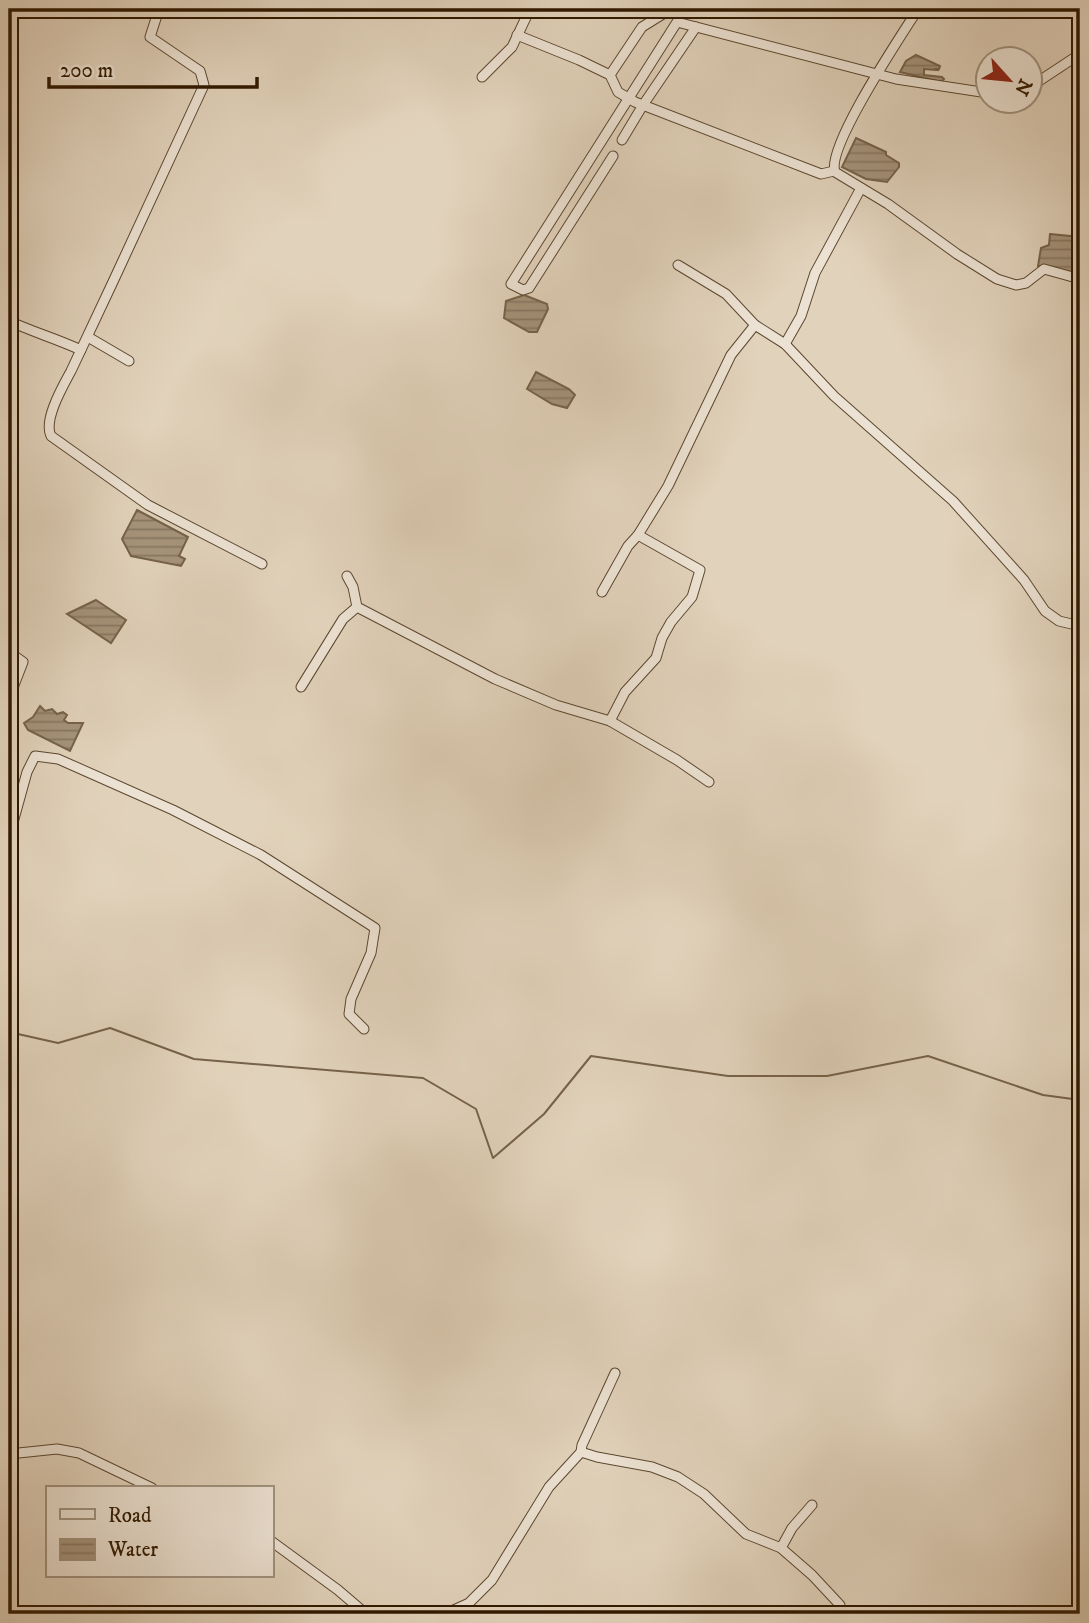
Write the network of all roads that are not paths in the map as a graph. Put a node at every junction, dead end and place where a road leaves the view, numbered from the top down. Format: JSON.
{"nodes":[{"id":1,"x":159,"y":9,"type":"edge"},
{"id":2,"x":530,"y":9,"type":"edge"},
{"id":3,"x":672,"y":9,"type":"edge"},
{"id":4,"x":699,"y":9,"type":"edge"},
{"id":5,"x":918,"y":9,"type":"edge"},
{"id":6,"x":696,"y":27,"type":"junction"},
{"id":7,"x":517,"y":35,"type":"junction"},
{"id":8,"x":1080,"y":54,"type":"edge"},
{"id":9,"x":879,"y":74,"type":"junction"},
{"id":10,"x":610,"y":75,"type":"junction"},
{"id":11,"x":482,"y":77,"type":"dead end"},
{"id":12,"x":1044,"y":78,"type":"edge"},
{"id":13,"x":974,"y":91,"type":"edge"},
{"id":14,"x":628,"y":98,"type":"junction"},
{"id":15,"x":643,"y":105,"type":"junction"},
{"id":16,"x":622,"y":140,"type":"dead end"},
{"id":17,"x":613,"y":156,"type":"dead end"},
{"id":18,"x":834,"y":171,"type":"junction"},
{"id":19,"x":861,"y":188,"type":"junction"},
{"id":20,"x":678,"y":265,"type":"dead end"},
{"id":21,"x":1080,"y":279,"type":"edge"},
{"id":22,"x":9,"y":321,"type":"edge"},
{"id":23,"x":755,"y":325,"type":"junction"},
{"id":24,"x":88,"y":337,"type":"junction"},
{"id":25,"x":785,"y":344,"type":"junction"},
{"id":26,"x":81,"y":350,"type":"junction"},
{"id":27,"x":129,"y":361,"type":"dead end"},
{"id":28,"x":638,"y":535,"type":"junction"},
{"id":29,"x":262,"y":564,"type":"dead end"},
{"id":30,"x":347,"y":576,"type":"dead end"},
{"id":31,"x":602,"y":592,"type":"dead end"},
{"id":32,"x":357,"y":607,"type":"junction"},
{"id":33,"x":1080,"y":626,"type":"edge"},
{"id":34,"x":9,"y":652,"type":"edge"},
{"id":35,"x":301,"y":687,"type":"dead end"},
{"id":36,"x":9,"y":698,"type":"edge"},
{"id":37,"x":610,"y":721,"type":"junction"},
{"id":38,"x":9,"y":781,"type":"edge"},
{"id":39,"x":709,"y":782,"type":"dead end"},
{"id":40,"x":20,"y":796,"type":"junction"},
{"id":41,"x":9,"y":837,"type":"edge"},
{"id":42,"x":364,"y":1029,"type":"dead end"},
{"id":43,"x":615,"y":1373,"type":"dead end"},
{"id":44,"x":581,"y":1452,"type":"junction"},
{"id":45,"x":9,"y":1454,"type":"edge"},
{"id":46,"x":148,"y":1486,"type":"edge"},
{"id":47,"x":812,"y":1505,"type":"dead end"},
{"id":48,"x":273,"y":1542,"type":"edge"},
{"id":49,"x":781,"y":1548,"type":"junction"},
{"id":50,"x":840,"y":1605,"type":"dead end"},
{"id":51,"x":366,"y":1614,"type":"edge"},
{"id":52,"x":424,"y":1614,"type":"edge"}],
"edges":[{"from":1,"to":24,"type":"street"},
{"from":2,"to":7,"type":"street"},
{"from":3,"to":4,"type":"street"},
{"from":3,"to":10,"type":"street"},
{"from":5,"to":9,"type":"street"},
{"from":6,"to":9,"type":"street"},
{"from":6,"to":14,"type":"street"},
{"from":6,"to":15,"type":"street"},
{"from":7,"to":10,"type":"street"},
{"from":7,"to":11,"type":"street"},
{"from":8,"to":12,"type":"street"},
{"from":9,"to":13,"type":"street"},
{"from":9,"to":18,"type":"street"},
{"from":10,"to":14,"type":"street"},
{"from":14,"to":15,"type":"street"},
{"from":14,"to":17,"type":"street"},
{"from":15,"to":16,"type":"street"},
{"from":15,"to":18,"type":"street"},
{"from":18,"to":19,"type":"street"},
{"from":19,"to":21,"type":"street"},
{"from":19,"to":25,"type":"street"},
{"from":20,"to":23,"type":"street"},
{"from":22,"to":26,"type":"street"},
{"from":23,"to":25,"type":"street"},
{"from":23,"to":28,"type":"street"},
{"from":24,"to":26,"type":"street"},
{"from":24,"to":27,"type":"street"},
{"from":25,"to":33,"type":"street"},
{"from":26,"to":29,"type":"street"},
{"from":28,"to":31,"type":"street"},
{"from":28,"to":37,"type":"street"},
{"from":30,"to":32,"type":"street"},
{"from":32,"to":35,"type":"street"},
{"from":32,"to":37,"type":"street"},
{"from":34,"to":36,"type":"street"},
{"from":37,"to":39,"type":"street"},
{"from":38,"to":40,"type":"street"},
{"from":40,"to":41,"type":"street"},
{"from":40,"to":42,"type":"street"},
{"from":43,"to":44,"type":"street"},
{"from":44,"to":49,"type":"street"},
{"from":44,"to":52,"type":"street"},
{"from":45,"to":46,"type":"street"},
{"from":47,"to":49,"type":"street"},
{"from":48,"to":51,"type":"street"},
{"from":49,"to":50,"type":"street"}]}
